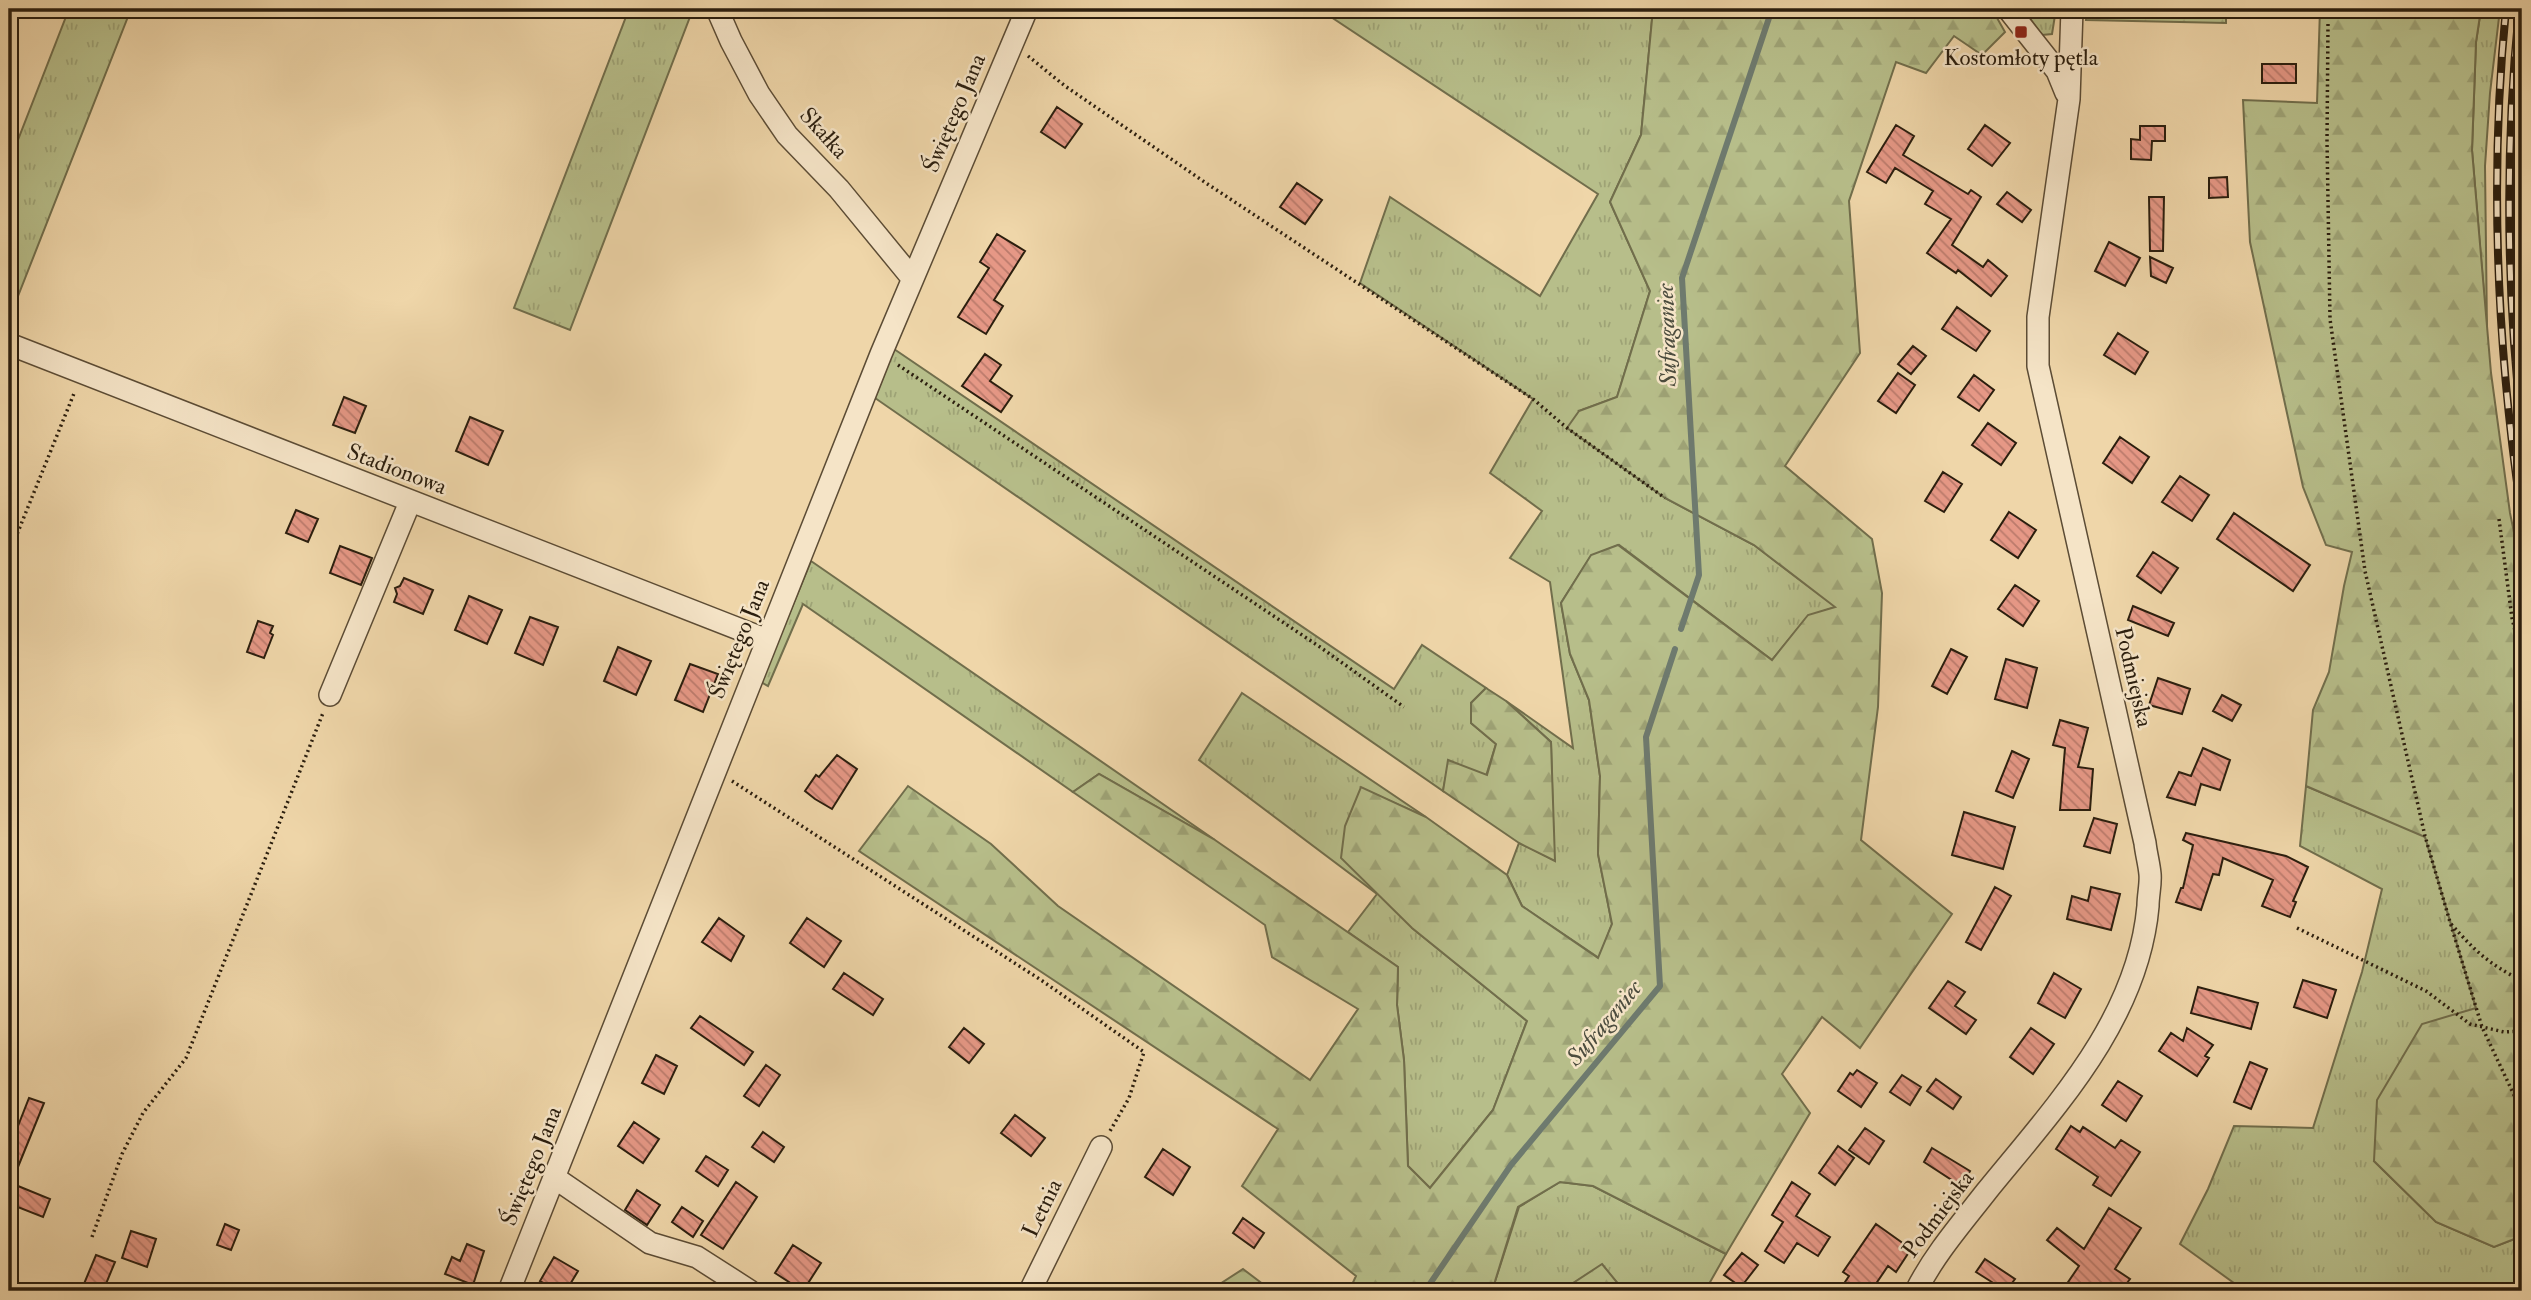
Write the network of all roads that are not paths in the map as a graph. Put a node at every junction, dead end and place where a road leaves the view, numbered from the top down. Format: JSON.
{"nodes":[{"id":1,"x":717,"y":9,"type":"edge"},
{"id":2,"x":1027,"y":9,"type":"edge"},
{"id":3,"x":2008,"y":9,"type":"edge"},
{"id":4,"x":2072,"y":9,"type":"edge"},
{"id":5,"x":2069,"y":99,"type":"junction"},
{"id":6,"x":912,"y":278,"type":"junction"},
{"id":7,"x":9,"y":344,"type":"edge"},
{"id":8,"x":410,"y":502,"type":"junction"},
{"id":9,"x":766,"y":640,"type":"junction"},
{"id":10,"x":330,"y":695,"type":"road end"},
{"id":11,"x":1101,"y":1147,"type":"road end"},
{"id":12,"x":555,"y":1178,"type":"junction"},
{"id":13,"x":509,"y":1291,"type":"edge"},
{"id":14,"x":750,"y":1291,"type":"edge"},
{"id":15,"x":1030,"y":1291,"type":"edge"},
{"id":16,"x":1916,"y":1291,"type":"edge"}],
"edges":[{"from":1,"to":6,"type":"street","name":"Skałka"},
{"from":2,"to":6,"type":"street","name":"Świętego Jana"},
{"from":3,"to":5,"type":"street"},
{"from":4,"to":5,"type":"street","name":"Podmiejska"},
{"from":5,"to":16,"type":"street","name":"Podmiejska"},
{"from":6,"to":9,"type":"street","name":"Świętego Jana"},
{"from":7,"to":8,"type":"street","name":"Stadionowa"},
{"from":8,"to":9,"type":"street","name":"Stadionowa"},
{"from":8,"to":10,"type":"street"},
{"from":9,"to":12,"type":"street","name":"Świętego Jana"},
{"from":11,"to":15,"type":"street","name":"Letnia"},
{"from":12,"to":13,"type":"street","name":"Świętego Jana"},
{"from":12,"to":14,"type":"street"}]}
